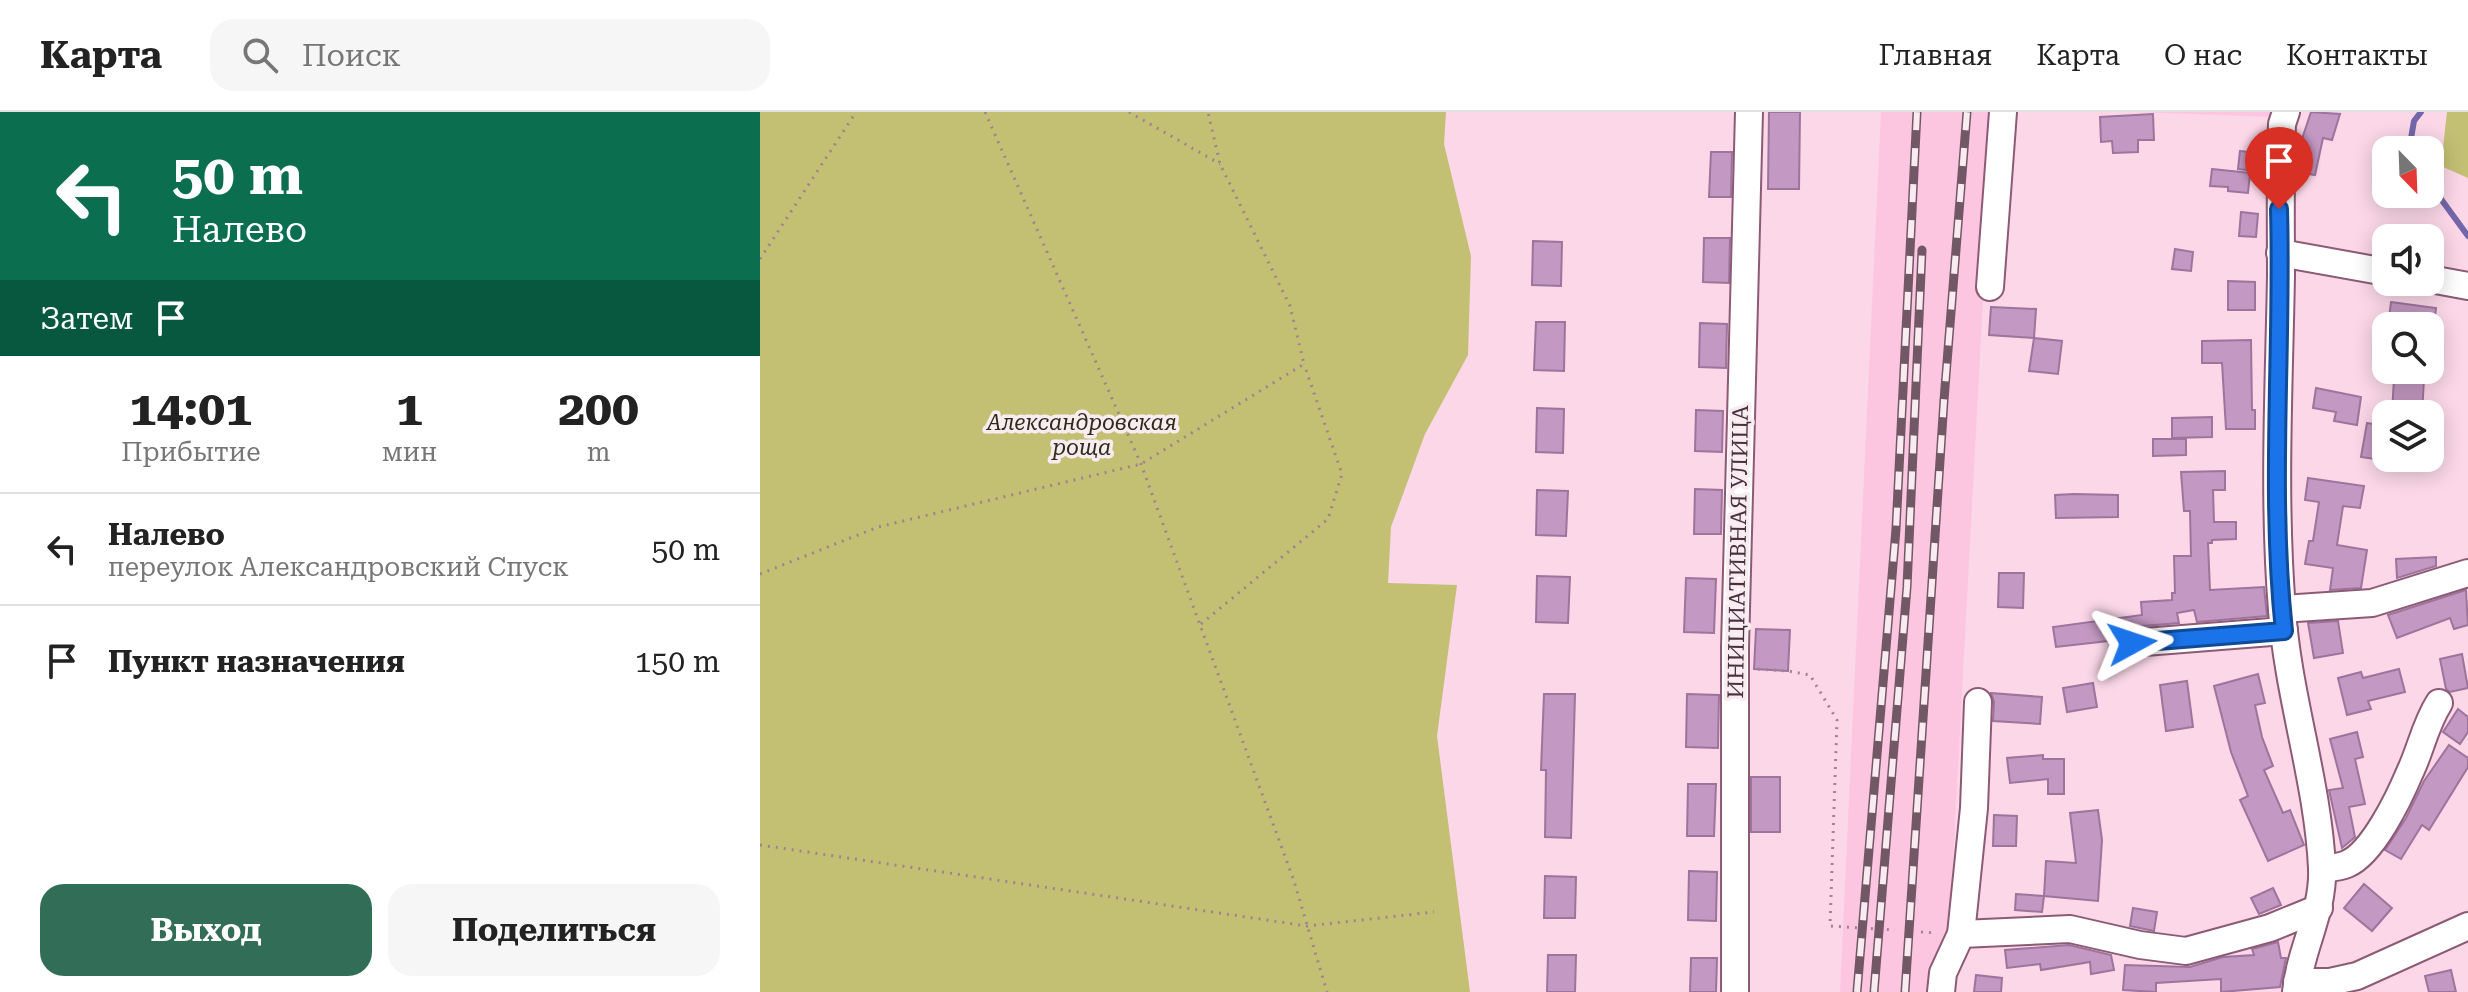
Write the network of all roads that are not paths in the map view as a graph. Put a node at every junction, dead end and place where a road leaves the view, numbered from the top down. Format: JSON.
{"nodes":[{"id":1,"x":1749,"y":112,"type":"edge"},
{"id":2,"x":2003,"y":112,"type":"edge"},
{"id":3,"x":2286,"y":112,"type":"edge"},
{"id":4,"x":2280,"y":253,"type":"junction"},
{"id":5,"x":2372,"y":269,"type":"edge"},
{"id":6,"x":2444,"y":282,"type":"edge"},
{"id":7,"x":2468,"y":286,"type":"edge"},
{"id":8,"x":1990,"y":287,"type":"dead end"},
{"id":9,"x":2468,"y":573,"type":"edge"},
{"id":10,"x":2283,"y":620,"type":"junction"},
{"id":11,"x":2132,"y":643,"type":"dead end"},
{"id":12,"x":1978,"y":702,"type":"dead end"},
{"id":13,"x":2439,"y":703,"type":"dead end"},
{"id":14,"x":2322,"y":869,"type":"junction"},
{"id":15,"x":2319,"y":908,"type":"junction"},
{"id":16,"x":2468,"y":926,"type":"edge"},
{"id":17,"x":1961,"y":934,"type":"junction"},
{"id":18,"x":2297,"y":987,"type":"edge"},
{"id":19,"x":1735,"y":992,"type":"edge"},
{"id":20,"x":1941,"y":992,"type":"edge"}],
"edges":[{"from":1,"to":19,"type":"street","name":"ИНИЦИАТИВНАЯ УЛИЦА"},
{"from":2,"to":8,"type":"street"},
{"from":3,"to":4,"type":"street"},
{"from":4,"to":5,"type":"street"},
{"from":4,"to":10,"type":"street"},
{"from":6,"to":7,"type":"street"},
{"from":9,"to":10,"type":"street"},
{"from":10,"to":11,"type":"street"},
{"from":10,"to":14,"type":"street"},
{"from":12,"to":17,"type":"street"},
{"from":13,"to":14,"type":"street"},
{"from":14,"to":15,"type":"street"},
{"from":15,"to":17,"type":"street"},
{"from":15,"to":18,"type":"street"},
{"from":16,"to":18,"type":"street"},
{"from":17,"to":20,"type":"street"}]}
